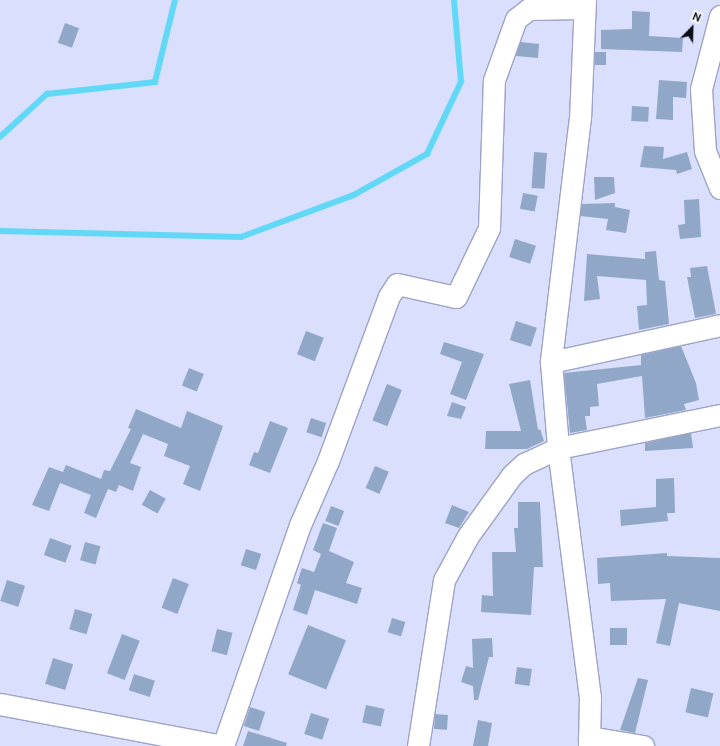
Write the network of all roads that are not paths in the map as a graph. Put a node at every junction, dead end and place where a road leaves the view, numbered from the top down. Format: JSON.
{"nodes":[{"id":1,"x":584,"y":4,"type":"edge"},
{"id":2,"x":720,"y":16,"type":"edge"},
{"id":3,"x":720,"y":188,"type":"edge"},
{"id":4,"x":720,"y":325,"type":"edge"},
{"id":5,"x":551,"y":362,"type":"junction"},
{"id":6,"x":720,"y":415,"type":"edge"},
{"id":7,"x":558,"y":448,"type":"junction"},
{"id":8,"x":0,"y":704,"type":"edge"},
{"id":9,"x":589,"y":742,"type":"edge"},
{"id":10,"x":223,"y":746,"type":"edge"},
{"id":11,"x":418,"y":746,"type":"edge"},
{"id":12,"x":643,"y":746,"type":"edge"}],
"edges":[{"from":1,"to":5,"type":"street"},
{"from":1,"to":10,"type":"street"},
{"from":2,"to":3,"type":"street"},
{"from":4,"to":5,"type":"street"},
{"from":5,"to":7,"type":"street"},
{"from":6,"to":7,"type":"street"},
{"from":7,"to":9,"type":"street"},
{"from":7,"to":11,"type":"street"},
{"from":8,"to":10,"type":"street"},
{"from":9,"to":12,"type":"street"}]}
